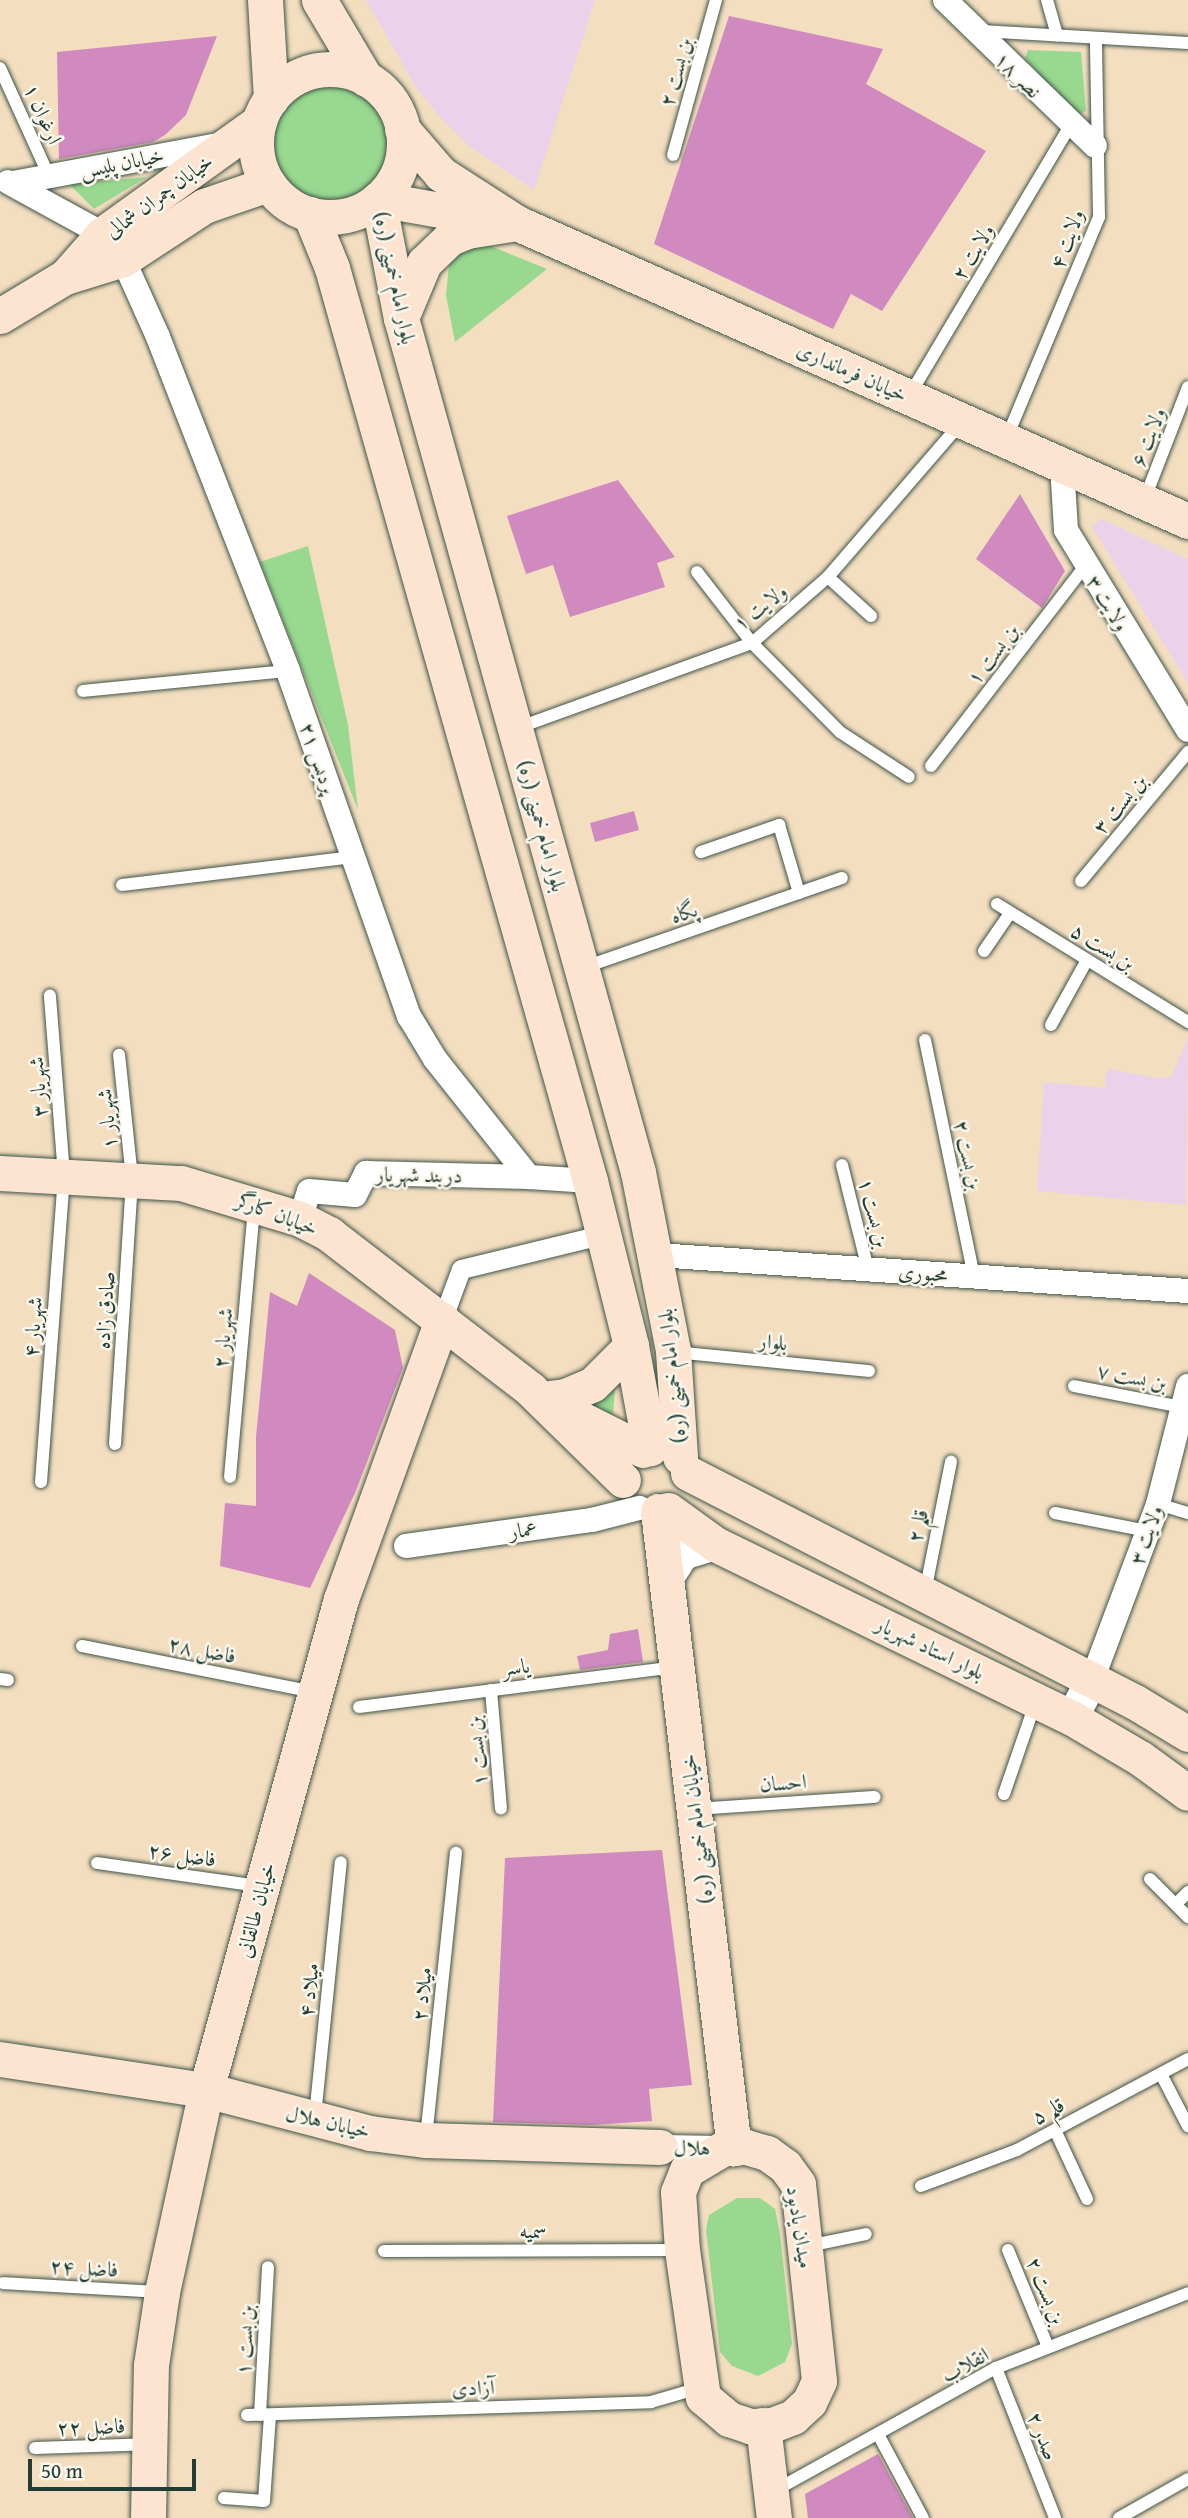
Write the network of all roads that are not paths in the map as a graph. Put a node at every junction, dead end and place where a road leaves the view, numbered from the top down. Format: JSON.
{"nodes":[{"id":1,"x":265,"y":0,"type":"edge"},
{"id":2,"x":319,"y":0,"type":"edge"},
{"id":3,"x":716,"y":0,"type":"edge"},
{"id":4,"x":945,"y":0,"type":"edge"},
{"id":5,"x":1047,"y":0,"type":"edge"},
{"id":6,"x":974,"y":31,"type":"junction"},
{"id":7,"x":1057,"y":36,"type":"junction"},
{"id":8,"x":1096,"y":38,"type":"junction"},
{"id":9,"x":1188,"y":43,"type":"edge"},
{"id":10,"x":0,"y":68,"type":"edge"},
{"id":11,"x":366,"y":79,"type":"junction"},
{"id":12,"x":265,"y":110,"type":"junction"},
{"id":13,"x":1070,"y":126,"type":"junction"},
{"id":14,"x":402,"y":129,"type":"junction"},
{"id":15,"x":230,"y":142,"type":"junction"},
{"id":16,"x":1095,"y":146,"type":"junction"},
{"id":17,"x":673,"y":155,"type":"dead end"},
{"id":18,"x":49,"y":176,"type":"junction"},
{"id":19,"x":7,"y":181,"type":"edge"},
{"id":20,"x":268,"y":184,"type":"junction"},
{"id":21,"x":378,"y":199,"type":"junction"},
{"id":22,"x":310,"y":214,"type":"junction"},
{"id":23,"x":517,"y":223,"type":"junction"},
{"id":24,"x":113,"y":246,"type":"junction"},
{"id":25,"x":0,"y":316,"type":"edge"},
{"id":26,"x":401,"y":318,"type":"junction"},
{"id":27,"x":1188,"y":387,"type":"edge"},
{"id":28,"x":908,"y":397,"type":"junction"},
{"id":29,"x":962,"y":421,"type":"junction"},
{"id":30,"x":1006,"y":440,"type":"junction"},
{"id":31,"x":1062,"y":465,"type":"junction"},
{"id":32,"x":1143,"y":501,"type":"junction"},
{"id":33,"x":1188,"y":521,"type":"edge"},
{"id":34,"x":1085,"y":566,"type":"junction"},
{"id":35,"x":696,"y":572,"type":"dead end"},
{"id":36,"x":828,"y":577,"type":"junction"},
{"id":37,"x":871,"y":617,"type":"dead end"},
{"id":38,"x":751,"y":643,"type":"junction"},
{"id":39,"x":288,"y":671,"type":"junction"},
{"id":40,"x":83,"y":691,"type":"dead end"},
{"id":41,"x":515,"y":728,"type":"junction"},
{"id":42,"x":1188,"y":730,"type":"edge"},
{"id":43,"x":1188,"y":752,"type":"edge"},
{"id":44,"x":931,"y":766,"type":"dead end"},
{"id":45,"x":909,"y":777,"type":"dead end"},
{"id":46,"x":701,"y":852,"type":"dead end"},
{"id":47,"x":353,"y":857,"type":"junction"},
{"id":48,"x":842,"y":878,"type":"dead end"},
{"id":49,"x":1081,"y":881,"type":"dead end"},
{"id":50,"x":122,"y":885,"type":"dead end"},
{"id":51,"x":799,"y":893,"type":"junction"},
{"id":52,"x":997,"y":904,"type":"dead end"},
{"id":53,"x":1010,"y":913,"type":"junction"},
{"id":54,"x":984,"y":951,"type":"dead end"},
{"id":55,"x":1087,"y":960,"type":"junction"},
{"id":56,"x":582,"y":968,"type":"junction"},
{"id":57,"x":50,"y":996,"type":"dead end"},
{"id":58,"x":1188,"y":1022,"type":"edge"},
{"id":59,"x":1051,"y":1026,"type":"dead end"},
{"id":60,"x":925,"y":1040,"type":"dead end"},
{"id":61,"x":119,"y":1055,"type":"dead end"},
{"id":62,"x":842,"y":1165,"type":"dead end"},
{"id":63,"x":0,"y":1173,"type":"edge"},
{"id":64,"x":64,"y":1175,"type":"junction"},
{"id":65,"x":529,"y":1177,"type":"junction"},
{"id":66,"x":132,"y":1178,"type":"junction"},
{"id":67,"x":590,"y":1181,"type":"junction"},
{"id":68,"x":254,"y":1202,"type":"junction"},
{"id":69,"x":300,"y":1219,"type":"junction"},
{"id":70,"x":605,"y":1234,"type":"junction"},
{"id":71,"x":657,"y":1255,"type":"junction"},
{"id":72,"x":868,"y":1269,"type":"junction"},
{"id":73,"x":974,"y":1276,"type":"junction"},
{"id":74,"x":1188,"y":1291,"type":"edge"},
{"id":75,"x":442,"y":1320,"type":"junction"},
{"id":76,"x":631,"y":1346,"type":"junction"},
{"id":77,"x":673,"y":1351,"type":"junction"},
{"id":78,"x":869,"y":1371,"type":"dead end"},
{"id":79,"x":1074,"y":1386,"type":"dead end"},
{"id":80,"x":542,"y":1399,"type":"junction"},
{"id":81,"x":1186,"y":1400,"type":"edge"},
{"id":82,"x":115,"y":1444,"type":"dead end"},
{"id":83,"x":665,"y":1457,"type":"junction"},
{"id":84,"x":951,"y":1462,"type":"dead end"},
{"id":85,"x":230,"y":1477,"type":"dead end"},
{"id":86,"x":41,"y":1482,"type":"dead end"},
{"id":87,"x":647,"y":1502,"type":"junction"},
{"id":88,"x":1158,"y":1504,"type":"junction"},
{"id":89,"x":1055,"y":1513,"type":"dead end"},
{"id":90,"x":1188,"y":1513,"type":"edge"},
{"id":91,"x":1148,"y":1531,"type":"junction"},
{"id":92,"x":715,"y":1544,"type":"junction"},
{"id":93,"x":406,"y":1546,"type":"dead end"},
{"id":94,"x":667,"y":1579,"type":"junction"},
{"id":95,"x":923,"y":1597,"type":"junction"},
{"id":96,"x":82,"y":1646,"type":"dead end"},
{"id":97,"x":677,"y":1667,"type":"junction"},
{"id":98,"x":1092,"y":1680,"type":"junction"},
{"id":99,"x":491,"y":1690,"type":"junction"},
{"id":100,"x":315,"y":1692,"type":"junction"},
{"id":101,"x":1036,"y":1700,"type":"junction"},
{"id":102,"x":359,"y":1707,"type":"dead end"},
{"id":103,"x":1072,"y":1718,"type":"junction"},
{"id":104,"x":1188,"y":1734,"type":"edge"},
{"id":105,"x":1188,"y":1793,"type":"edge"},
{"id":106,"x":1004,"y":1794,"type":"dead end"},
{"id":107,"x":875,"y":1797,"type":"dead end"},
{"id":108,"x":501,"y":1809,"type":"dead end"},
{"id":109,"x":694,"y":1809,"type":"junction"},
{"id":110,"x":456,"y":1853,"type":"dead end"},
{"id":111,"x":341,"y":1862,"type":"dead end"},
{"id":112,"x":97,"y":1863,"type":"dead end"},
{"id":113,"x":1150,"y":1879,"type":"dead end"},
{"id":114,"x":262,"y":1886,"type":"junction"},
{"id":115,"x":1188,"y":1892,"type":"edge"},
{"id":116,"x":1177,"y":1903,"type":"junction"},
{"id":117,"x":1188,"y":1917,"type":"edge"},
{"id":118,"x":0,"y":2059,"type":"edge"},
{"id":119,"x":1188,"y":2059,"type":"edge"},
{"id":120,"x":1161,"y":2074,"type":"junction"},
{"id":121,"x":206,"y":2090,"type":"junction"},
{"id":122,"x":314,"y":2122,"type":"junction"},
{"id":123,"x":1188,"y":2126,"type":"edge"},
{"id":124,"x":1055,"y":2130,"type":"junction"},
{"id":125,"x":425,"y":2140,"type":"junction"},
{"id":126,"x":660,"y":2147,"type":"junction"},
{"id":127,"x":729,"y":2148,"type":"junction"},
{"id":128,"x":681,"y":2179,"type":"junction"},
{"id":129,"x":921,"y":2186,"type":"dead end"},
{"id":130,"x":1087,"y":2199,"type":"dead end"},
{"id":131,"x":866,"y":2234,"type":"dead end"},
{"id":132,"x":804,"y":2246,"type":"junction"},
{"id":133,"x":682,"y":2250,"type":"junction"},
{"id":134,"x":1008,"y":2250,"type":"dead end"},
{"id":135,"x":384,"y":2251,"type":"dead end"},
{"id":136,"x":268,"y":2267,"type":"dead end"},
{"id":137,"x":3,"y":2283,"type":"dead end"},
{"id":138,"x":162,"y":2292,"type":"junction"},
{"id":139,"x":1188,"y":2293,"type":"edge"},
{"id":140,"x":1048,"y":2347,"type":"junction"},
{"id":141,"x":996,"y":2368,"type":"junction"},
{"id":142,"x":699,"y":2388,"type":"junction"},
{"id":143,"x":259,"y":2415,"type":"junction"},
{"id":144,"x":763,"y":2425,"type":"junction"},
{"id":145,"x":879,"y":2436,"type":"junction"},
{"id":146,"x":148,"y":2444,"type":"junction"},
{"id":147,"x":35,"y":2448,"type":"dead end"},
{"id":148,"x":1188,"y":2479,"type":"edge"},
{"id":149,"x":224,"y":2498,"type":"dead end"},
{"id":150,"x":772,"y":2512,"type":"edge"},
{"id":151,"x":148,"y":2518,"type":"edge"},
{"id":152,"x":923,"y":2518,"type":"edge"},
{"id":153,"x":1055,"y":2518,"type":"edge"},
{"id":154,"x":1119,"y":2518,"type":"edge"}],
"edges":[{"from":1,"to":12,"type":"main road"},
{"from":2,"to":11,"type":"main road"},
{"from":3,"to":17,"type":"lane","name":"بن بست ۲"},
{"from":4,"to":6,"type":"street","name":"نصر ۱۸"},
{"from":5,"to":7,"type":"lane"},
{"from":6,"to":7,"type":"lane"},
{"from":6,"to":13,"type":"street","name":"نصر ۱۸"},
{"from":7,"to":8,"type":"lane"},
{"from":8,"to":9,"type":"lane"},
{"from":8,"to":16,"type":"lane","name":"ولایت ۴"},
{"from":10,"to":18,"type":"lane","name":"ارغوان ۱"},
{"from":11,"to":12,"type":"main road"},
{"from":11,"to":14,"type":"main road"},
{"from":12,"to":15,"type":"main road","name":"خیابان چمران شمالی"},
{"from":12,"to":20,"type":"main road"},
{"from":13,"to":16,"type":"street","name":"نصر ۱۸"},
{"from":13,"to":28,"type":"lane","name":"ولایت ۲"},
{"from":14,"to":21,"type":"main road"},
{"from":14,"to":23,"type":"main road","name":"خیابان فرمانداری"},
{"from":15,"to":18,"type":"street","name":"خیابان پلیس"},
{"from":15,"to":24,"type":"main road","name":"خیابان چمران شمالی"},
{"from":16,"to":30,"type":"lane","name":"ولایت ۴"},
{"from":18,"to":19,"type":"street","name":"خیابان پلیس"},
{"from":19,"to":24,"type":"street","name":"خیابان پلیس"},
{"from":20,"to":22,"type":"main road"},
{"from":20,"to":24,"type":"main road","name":"خیابان چمران شمالی"},
{"from":21,"to":22,"type":"main road"},
{"from":21,"to":23,"type":"main road","name":"خیابان فرمانداری"},
{"from":21,"to":26,"type":"main road","name":"بلوار امام خمینی (ره)"},
{"from":22,"to":67,"type":"main road","name":"بلوار امام خمینی (ره)"},
{"from":23,"to":26,"type":"main road"},
{"from":23,"to":28,"type":"main road","name":"خیابان فرمانداری"},
{"from":24,"to":25,"type":"main road","name":"خیابان چمران شمالی"},
{"from":24,"to":39,"type":"street","name":"پردیس ۲۱"},
{"from":26,"to":41,"type":"main road","name":"بلوار امام خمینی (ره)"},
{"from":27,"to":32,"type":"lane","name":"ولایت ۶"},
{"from":28,"to":29,"type":"main road","name":"خیابان فرمانداری"},
{"from":29,"to":30,"type":"main road","name":"خیابان فرمانداری"},
{"from":29,"to":36,"type":"lane","name":"ولایت ۱"},
{"from":30,"to":31,"type":"main road","name":"خیابان فرمانداری"},
{"from":31,"to":32,"type":"main road","name":"خیابان فرمانداری"},
{"from":31,"to":34,"type":"street","name":"ولایت ۳"},
{"from":32,"to":33,"type":"main road","name":"خیابان فرمانداری"},
{"from":34,"to":42,"type":"street","name":"ولایت ۳"},
{"from":34,"to":44,"type":"lane","name":"بن بست ۱"},
{"from":35,"to":38,"type":"lane"},
{"from":36,"to":37,"type":"lane"},
{"from":36,"to":38,"type":"lane","name":"ولایت ۱"},
{"from":38,"to":41,"type":"lane","name":"ولایت ۱"},
{"from":38,"to":45,"type":"lane"},
{"from":39,"to":40,"type":"lane"},
{"from":39,"to":47,"type":"street","name":"پردیس ۲۱"},
{"from":41,"to":56,"type":"main road","name":"بلوار امام خمینی (ره)"},
{"from":43,"to":49,"type":"lane","name":"بن بست ۳"},
{"from":46,"to":51,"type":"lane"},
{"from":47,"to":50,"type":"lane"},
{"from":47,"to":65,"type":"street","name":"پردیس ۲۱"},
{"from":48,"to":51,"type":"lane","name":"پگاه"},
{"from":51,"to":56,"type":"lane","name":"پگاه"},
{"from":52,"to":53,"type":"lane","name":"بن بست ۵"},
{"from":53,"to":54,"type":"lane"},
{"from":53,"to":55,"type":"lane","name":"بن بست ۵"},
{"from":55,"to":58,"type":"lane","name":"بن بست ۵"},
{"from":55,"to":59,"type":"lane"},
{"from":56,"to":71,"type":"main road","name":"بلوار امام خمینی (ره)"},
{"from":57,"to":64,"type":"lane","name":"شهریار ۳"},
{"from":60,"to":73,"type":"lane","name":"بن بست ۲"},
{"from":61,"to":66,"type":"lane","name":"شهریار ۱"},
{"from":62,"to":72,"type":"lane","name":"بن بست ۱"},
{"from":63,"to":64,"type":"main road","name":"خیابان کارگر"},
{"from":64,"to":66,"type":"main road","name":"خیابان کارگر"},
{"from":64,"to":86,"type":"lane","name":"شهریار ۴"},
{"from":65,"to":67,"type":"street"},
{"from":65,"to":69,"type":"street","name":"دربند شهریار"},
{"from":66,"to":68,"type":"main road","name":"خیابان کارگر"},
{"from":66,"to":82,"type":"lane","name":"صادق زاده"},
{"from":67,"to":70,"type":"main road","name":"بلوار امام خمینی (ره)"},
{"from":68,"to":69,"type":"main road","name":"خیابان کارگر"},
{"from":68,"to":85,"type":"lane","name":"شهریار ۲"},
{"from":69,"to":75,"type":"main road","name":"خیابان کارگر"},
{"from":70,"to":75,"type":"street"},
{"from":70,"to":76,"type":"main road","name":"بلوار امام خمینی (ره)"},
{"from":71,"to":72,"type":"street","name":"محبوری"},
{"from":71,"to":77,"type":"main road","name":"بلوار امام خمینی (ره)"},
{"from":72,"to":73,"type":"street","name":"محبوری"},
{"from":73,"to":74,"type":"street","name":"محبوری"},
{"from":75,"to":80,"type":"main road","name":"خیابان کارگر"},
{"from":75,"to":100,"type":"main road","name":"خیابان طالقانی"},
{"from":76,"to":80,"type":"main road"},
{"from":76,"to":83,"type":"main road","name":"بلوار امام خمینی (ره)"},
{"from":77,"to":78,"type":"lane","name":"بلوار"},
{"from":77,"to":83,"type":"main road","name":"بلوار امام خمینی (ره)"},
{"from":79,"to":81,"type":"lane","name":"بن بست ۷"},
{"from":80,"to":83,"type":"main road","name":"بلوار استاد شهریار"},
{"from":80,"to":87,"type":"main road","name":"بلوار استاد شهریار"},
{"from":81,"to":88,"type":"street","name":"ولایت ۳"},
{"from":83,"to":87,"type":"main road"},
{"from":83,"to":87,"type":"main road"},
{"from":83,"to":95,"type":"main road","name":"بلوار استاد شهریار"},
{"from":84,"to":95,"type":"lane","name":"قلم ۲"},
{"from":87,"to":92,"type":"main road","name":"بلوار استاد شهریار"},
{"from":87,"to":93,"type":"street","name":"عمار"},
{"from":87,"to":94,"type":"main road","name":"خیابان امام خمینی (ره)"},
{"from":88,"to":90,"type":"lane"},
{"from":88,"to":91,"type":"street","name":"ولایت ۳"},
{"from":89,"to":91,"type":"lane"},
{"from":91,"to":98,"type":"street","name":"ولایت ۳"},
{"from":92,"to":94,"type":"street"},
{"from":92,"to":101,"type":"main road","name":"بلوار استاد شهریار"},
{"from":94,"to":97,"type":"main road","name":"خیابان امام خمینی (ره)"},
{"from":95,"to":98,"type":"main road","name":"بلوار استاد شهریار"},
{"from":96,"to":100,"type":"lane","name":"فاضل ۲۸"},
{"from":97,"to":99,"type":"lane","name":"یاسر"},
{"from":97,"to":109,"type":"main road","name":"خیابان امام خمینی (ره)"},
{"from":98,"to":103,"type":"street"},
{"from":98,"to":104,"type":"main road","name":"بلوار استاد شهریار"},
{"from":99,"to":102,"type":"lane","name":"یاسر"},
{"from":99,"to":108,"type":"lane","name":"بن بست ۱"},
{"from":100,"to":114,"type":"main road","name":"خیابان طالقانی"},
{"from":101,"to":103,"type":"main road","name":"بلوار استاد شهریار"},
{"from":101,"to":106,"type":"lane"},
{"from":103,"to":105,"type":"main road","name":"بلوار استاد شهریار"},
{"from":107,"to":109,"type":"lane","name":"احسان"},
{"from":109,"to":127,"type":"main road","name":"خیابان امام خمینی (ره)"},
{"from":110,"to":125,"type":"lane","name":"میلاد ۲"},
{"from":111,"to":122,"type":"lane","name":"میلاد ۴"},
{"from":112,"to":114,"type":"lane","name":"فاضل ۲۶"},
{"from":113,"to":116,"type":"lane"},
{"from":114,"to":121,"type":"main road","name":"خیابان طالقانی"},
{"from":115,"to":116,"type":"lane"},
{"from":116,"to":117,"type":"lane"},
{"from":118,"to":121,"type":"main road","name":"خیابان هلال"},
{"from":119,"to":120,"type":"lane","name":"قلم ۵"},
{"from":120,"to":123,"type":"lane"},
{"from":120,"to":124,"type":"lane","name":"قلم ۵"},
{"from":121,"to":122,"type":"main road","name":"خیابان هلال"},
{"from":121,"to":138,"type":"main road","name":"خیابان طالقانی"},
{"from":122,"to":125,"type":"main road","name":"خیابان هلال"},
{"from":124,"to":129,"type":"lane","name":"قلم ۵"},
{"from":124,"to":130,"type":"lane"},
{"from":125,"to":126,"type":"main road","name":"خیابان هلال"},
{"from":126,"to":127,"type":"street","name":"هلال"},
{"from":126,"to":128,"type":"street"},
{"from":127,"to":128,"type":"main road"},
{"from":127,"to":132,"type":"main road","name":"میدان یادبود"},
{"from":128,"to":133,"type":"main road"},
{"from":131,"to":132,"type":"lane"},
{"from":132,"to":144,"type":"main road","name":"میدان یادبود"},
{"from":133,"to":135,"type":"lane","name":"سمیه"},
{"from":133,"to":142,"type":"main road"},
{"from":134,"to":140,"type":"lane","name":"بن بست ۲"},
{"from":136,"to":143,"type":"lane","name":"بن بست ۱"},
{"from":137,"to":138,"type":"lane","name":"فاضل ۲۴"},
{"from":138,"to":146,"type":"main road","name":"خیابان طالقانی"},
{"from":139,"to":140,"type":"lane","name":"انقلاب"},
{"from":140,"to":141,"type":"lane","name":"انقلاب"},
{"from":141,"to":145,"type":"lane","name":"انقلاب"},
{"from":141,"to":153,"type":"lane","name":"صدر ۲"},
{"from":142,"to":143,"type":"lane","name":"آزادی"},
{"from":142,"to":144,"type":"main road","name":"میدان یادبود"},
{"from":143,"to":149,"type":"lane"},
{"from":144,"to":150,"type":"main road"},
{"from":145,"to":150,"type":"lane","name":"انقلاب"},
{"from":145,"to":152,"type":"lane"},
{"from":146,"to":147,"type":"lane","name":"فاضل ۲۲"},
{"from":146,"to":151,"type":"main road","name":"خیابان طالقانی"},
{"from":148,"to":154,"type":"lane"}]}
